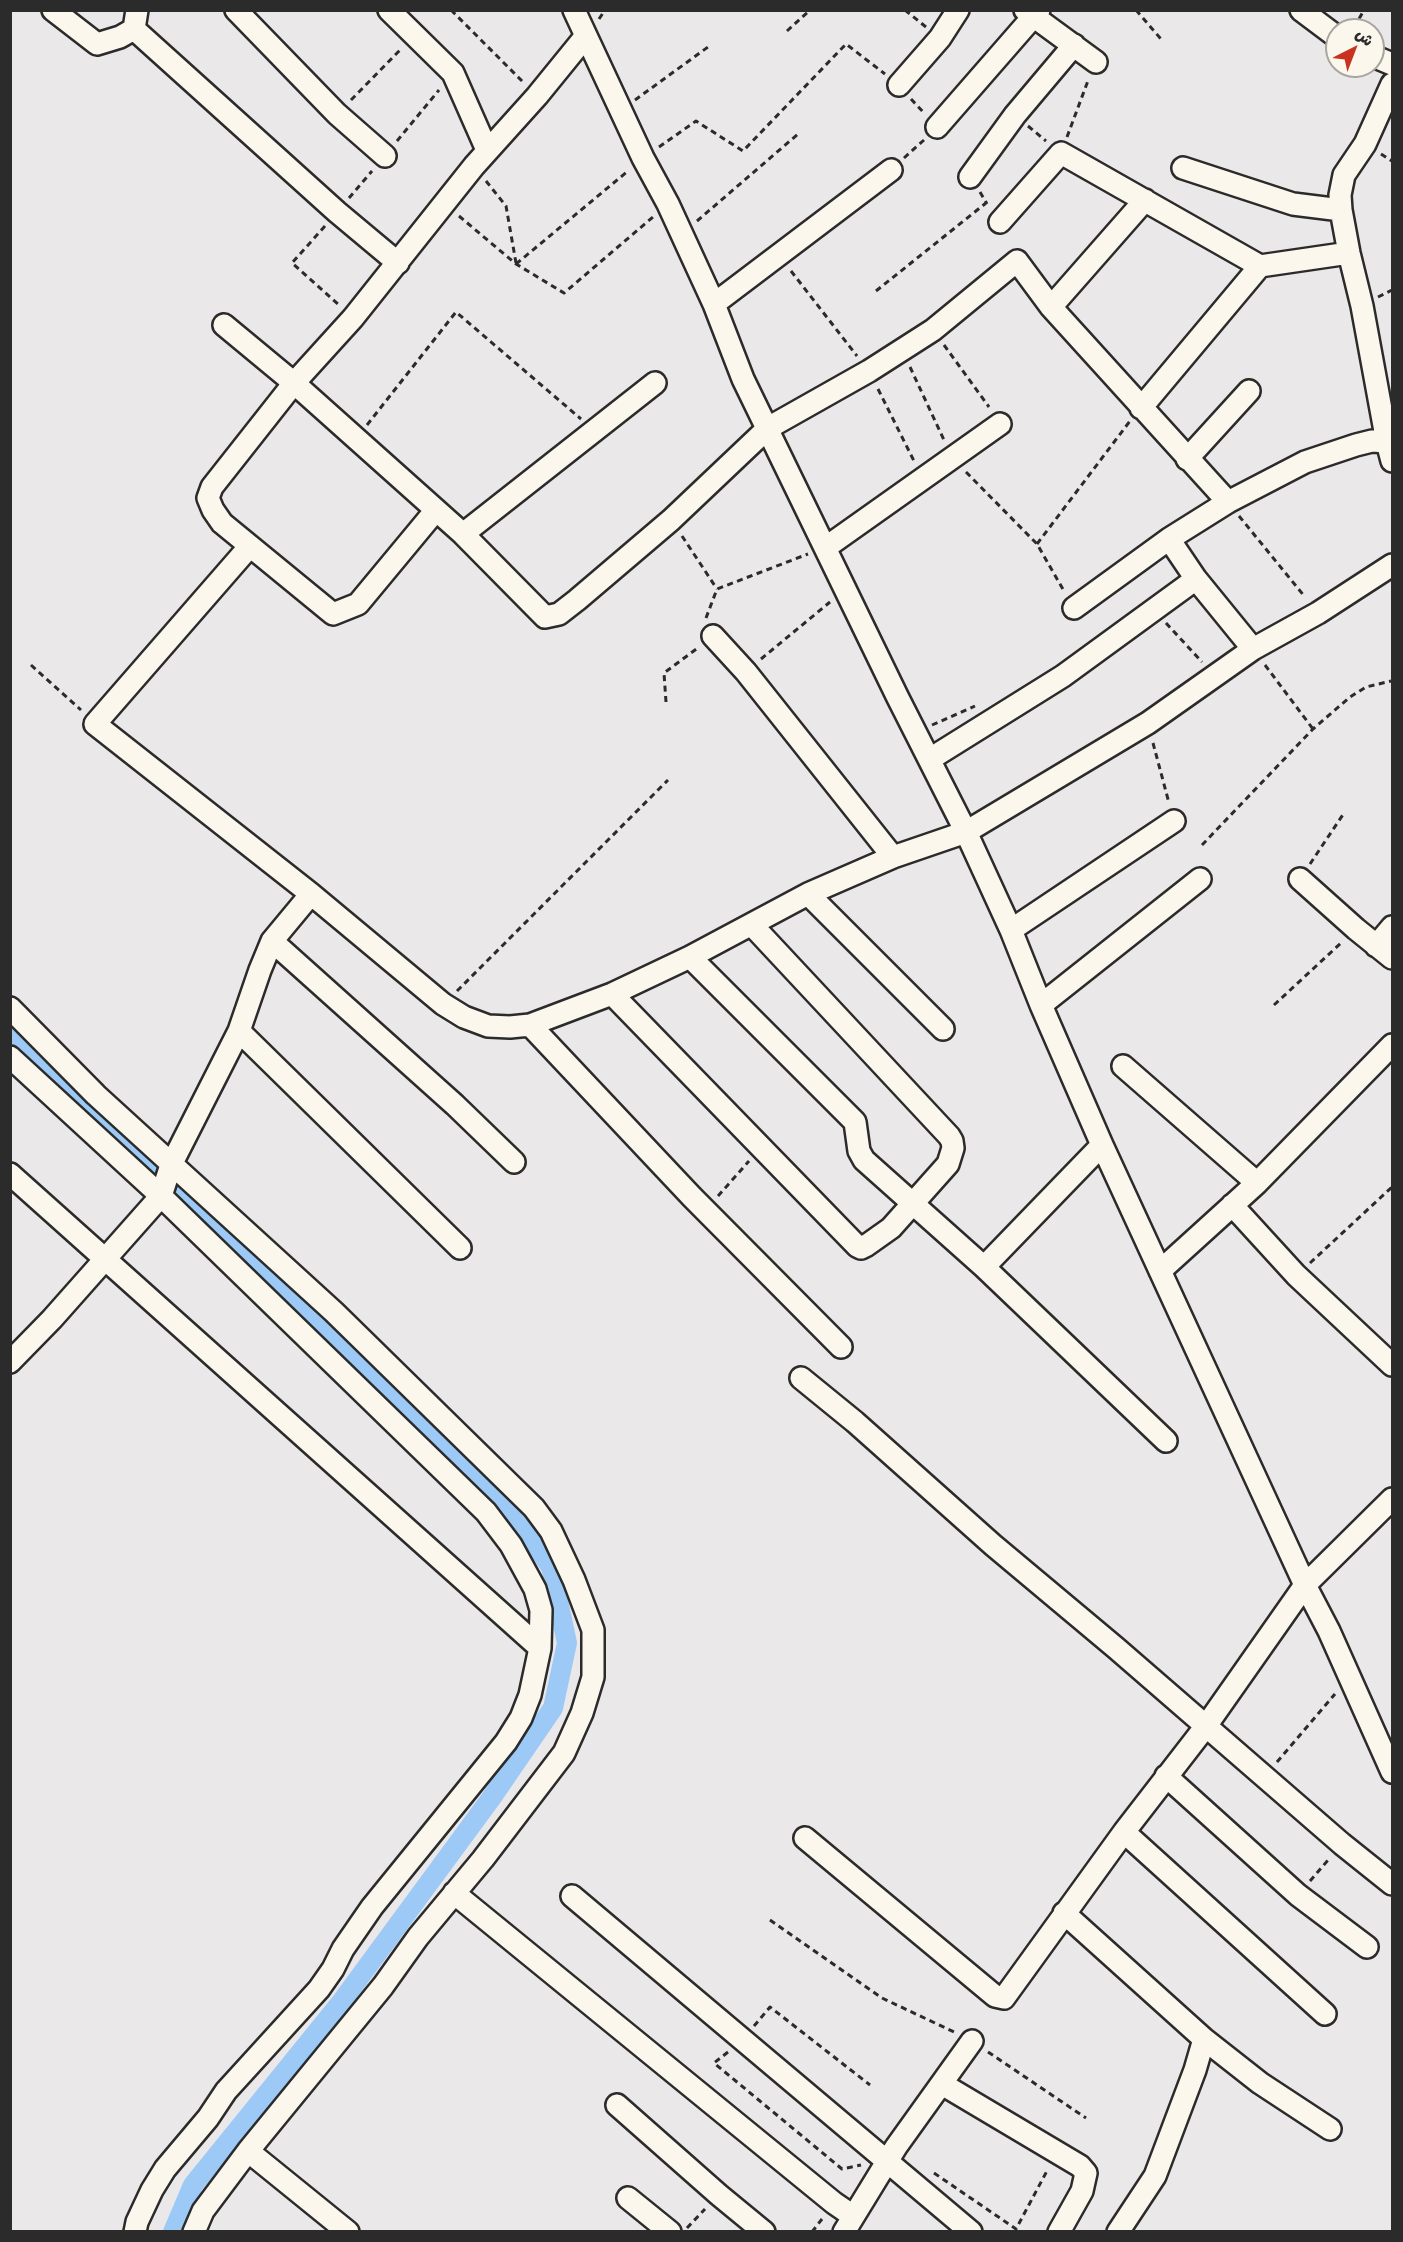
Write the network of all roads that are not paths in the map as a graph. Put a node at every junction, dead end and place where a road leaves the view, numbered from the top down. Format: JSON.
{"nodes":[{"id":1,"x":54,"y":10,"type":"edge"},
{"id":2,"x":236,"y":10,"type":"edge"},
{"id":3,"x":389,"y":10,"type":"edge"},
{"id":4,"x":574,"y":10,"type":"edge"},
{"id":5,"x":958,"y":10,"type":"edge"},
{"id":6,"x":1301,"y":10,"type":"edge"},
{"id":7,"x":1033,"y":12,"type":"edge"},
{"id":8,"x":136,"y":20,"type":"edge"},
{"id":9,"x":1325,"y":28,"type":"edge"},
{"id":10,"x":585,"y":37,"type":"junction"},
{"id":11,"x":1074,"y":45,"type":"junction"},
{"id":12,"x":1096,"y":62,"type":"road end"},
{"id":13,"x":1392,"y":84,"type":"edge"},
{"id":14,"x":899,"y":86,"type":"road end"},
{"id":15,"x":937,"y":127,"type":"road end"},
{"id":16,"x":385,"y":156,"type":"road end"},
{"id":17,"x":480,"y":158,"type":"junction"},
{"id":18,"x":1183,"y":168,"type":"dead end"},
{"id":19,"x":891,"y":170,"type":"road end"},
{"id":20,"x":970,"y":177,"type":"dead end"},
{"id":21,"x":1145,"y":200,"type":"junction"},
{"id":22,"x":1341,"y":210,"type":"junction"},
{"id":23,"x":1000,"y":222,"type":"dead end"},
{"id":24,"x":1349,"y":253,"type":"junction"},
{"id":25,"x":398,"y":263,"type":"junction"},
{"id":26,"x":1260,"y":266,"type":"junction"},
{"id":27,"x":714,"y":304,"type":"junction"},
{"id":28,"x":1051,"y":307,"type":"junction"},
{"id":29,"x":224,"y":325,"type":"dead end"},
{"id":30,"x":294,"y":383,"type":"junction"},
{"id":31,"x":655,"y":383,"type":"dead end"},
{"id":32,"x":1249,"y":391,"type":"dead end"},
{"id":33,"x":1140,"y":408,"type":"junction"},
{"id":34,"x":1000,"y":424,"type":"road end"},
{"id":35,"x":768,"y":428,"type":"junction"},
{"id":36,"x":1391,"y":447,"type":"edge"},
{"id":37,"x":1187,"y":459,"type":"junction"},
{"id":38,"x":1228,"y":502,"type":"junction"},
{"id":39,"x":436,"y":510,"type":"junction"},
{"id":40,"x":463,"y":534,"type":"junction"},
{"id":41,"x":1169,"y":539,"type":"junction"},
{"id":42,"x":250,"y":546,"type":"junction"},
{"id":43,"x":825,"y":548,"type":"junction"},
{"id":44,"x":1392,"y":565,"type":"edge"},
{"id":45,"x":1196,"y":579,"type":"junction"},
{"id":46,"x":1074,"y":608,"type":"road end"},
{"id":47,"x":713,"y":636,"type":"road end"},
{"id":48,"x":1253,"y":649,"type":"junction"},
{"id":49,"x":930,"y":759,"type":"junction"},
{"id":50,"x":1174,"y":821,"type":"road end"},
{"id":51,"x":966,"y":832,"type":"junction"},
{"id":52,"x":893,"y":857,"type":"junction"},
{"id":53,"x":1200,"y":879,"type":"dead end"},
{"id":54,"x":1300,"y":879,"type":"road end"},
{"id":55,"x":311,"y":894,"type":"junction"},
{"id":56,"x":808,"y":894,"type":"junction"},
{"id":57,"x":752,"y":925,"type":"junction"},
{"id":58,"x":1392,"y":927,"type":"edge"},
{"id":59,"x":1011,"y":930,"type":"junction"},
{"id":60,"x":272,"y":941,"type":"junction"},
{"id":61,"x":1384,"y":952,"type":"edge"},
{"id":62,"x":690,"y":957,"type":"junction"},
{"id":63,"x":612,"y":994,"type":"junction"},
{"id":64,"x":1041,"y":1005,"type":"junction"},
{"id":65,"x":10,"y":1008,"type":"edge"},
{"id":66,"x":530,"y":1025,"type":"junction"},
{"id":67,"x":944,"y":1029,"type":"dead end"},
{"id":68,"x":239,"y":1031,"type":"junction"},
{"id":69,"x":1392,"y":1045,"type":"edge"},
{"id":70,"x":10,"y":1058,"type":"edge"},
{"id":71,"x":1123,"y":1066,"type":"dead end"},
{"id":72,"x":1102,"y":1144,"type":"junction"},
{"id":73,"x":514,"y":1162,"type":"dead end"},
{"id":74,"x":171,"y":1165,"type":"junction"},
{"id":75,"x":10,"y":1174,"type":"edge"},
{"id":76,"x":1257,"y":1183,"type":"junction"},
{"id":77,"x":161,"y":1196,"type":"junction"},
{"id":78,"x":914,"y":1204,"type":"junction"},
{"id":79,"x":1232,"y":1205,"type":"junction"},
{"id":80,"x":460,"y":1248,"type":"dead end"},
{"id":81,"x":106,"y":1259,"type":"junction"},
{"id":82,"x":984,"y":1267,"type":"junction"},
{"id":83,"x":1160,"y":1271,"type":"junction"},
{"id":84,"x":841,"y":1347,"type":"dead end"},
{"id":85,"x":10,"y":1362,"type":"edge"},
{"id":86,"x":1392,"y":1365,"type":"edge"},
{"id":87,"x":801,"y":1378,"type":"dead end"},
{"id":88,"x":1166,"y":1441,"type":"dead end"},
{"id":89,"x":1392,"y":1499,"type":"edge"},
{"id":90,"x":1305,"y":1585,"type":"junction"},
{"id":91,"x":540,"y":1648,"type":"junction"},
{"id":92,"x":1206,"y":1726,"type":"junction"},
{"id":93,"x":1392,"y":1772,"type":"edge"},
{"id":94,"x":1166,"y":1776,"type":"junction"},
{"id":95,"x":1124,"y":1832,"type":"junction"},
{"id":96,"x":805,"y":1838,"type":"dead end"},
{"id":97,"x":1392,"y":1884,"type":"edge"},
{"id":98,"x":454,"y":1893,"type":"junction"},
{"id":99,"x":572,"y":1896,"type":"dead end"},
{"id":100,"x":1064,"y":1913,"type":"junction"},
{"id":101,"x":1367,"y":1947,"type":"dead end"},
{"id":102,"x":1325,"y":2013,"type":"dead end"},
{"id":103,"x":1204,"y":2039,"type":"junction"},
{"id":104,"x":972,"y":2041,"type":"road end"},
{"id":105,"x":942,"y":2084,"type":"junction"},
{"id":106,"x":617,"y":2105,"type":"dead end"},
{"id":107,"x":1330,"y":2129,"type":"dead end"},
{"id":108,"x":248,"y":2151,"type":"junction"},
{"id":109,"x":888,"y":2161,"type":"junction"},
{"id":110,"x":628,"y":2198,"type":"dead end"},
{"id":111,"x":849,"y":2224,"type":"edge"},
{"id":112,"x":135,"y":2232,"type":"edge"},
{"id":113,"x":194,"y":2232,"type":"edge"},
{"id":114,"x":348,"y":2232,"type":"edge"},
{"id":115,"x":670,"y":2232,"type":"edge"},
{"id":116,"x":764,"y":2232,"type":"edge"},
{"id":117,"x":971,"y":2232,"type":"edge"},
{"id":118,"x":1059,"y":2232,"type":"edge"},
{"id":119,"x":1118,"y":2232,"type":"edge"}],
"edges":[{"from":1,"to":8,"type":"street"},
{"from":2,"to":16,"type":"street"},
{"from":3,"to":17,"type":"street"},
{"from":4,"to":10,"type":"street"},
{"from":5,"to":14,"type":"street"},
{"from":6,"to":9,"type":"street"},
{"from":7,"to":11,"type":"street"},
{"from":7,"to":15,"type":"street"},
{"from":8,"to":25,"type":"street"},
{"from":10,"to":17,"type":"street"},
{"from":10,"to":27,"type":"street"},
{"from":11,"to":12,"type":"street"},
{"from":11,"to":20,"type":"street"},
{"from":13,"to":22,"type":"street"},
{"from":17,"to":25,"type":"street"},
{"from":18,"to":22,"type":"street"},
{"from":19,"to":27,"type":"street"},
{"from":21,"to":23,"type":"street"},
{"from":21,"to":26,"type":"street"},
{"from":21,"to":28,"type":"street"},
{"from":22,"to":24,"type":"street"},
{"from":24,"to":26,"type":"street"},
{"from":24,"to":36,"type":"street"},
{"from":25,"to":30,"type":"street"},
{"from":26,"to":33,"type":"street"},
{"from":27,"to":35,"type":"street"},
{"from":28,"to":33,"type":"street"},
{"from":28,"to":35,"type":"street"},
{"from":29,"to":30,"type":"street"},
{"from":30,"to":39,"type":"street"},
{"from":30,"to":42,"type":"street"},
{"from":31,"to":40,"type":"street"},
{"from":32,"to":37,"type":"street"},
{"from":33,"to":37,"type":"street"},
{"from":34,"to":43,"type":"street"},
{"from":35,"to":40,"type":"street"},
{"from":35,"to":43,"type":"street"},
{"from":36,"to":38,"type":"street"},
{"from":37,"to":38,"type":"street"},
{"from":38,"to":41,"type":"street"},
{"from":39,"to":40,"type":"street"},
{"from":39,"to":42,"type":"street"},
{"from":41,"to":45,"type":"street"},
{"from":41,"to":46,"type":"street"},
{"from":42,"to":55,"type":"street"},
{"from":43,"to":49,"type":"street"},
{"from":44,"to":48,"type":"street"},
{"from":45,"to":48,"type":"street"},
{"from":45,"to":49,"type":"street"},
{"from":47,"to":52,"type":"street"},
{"from":48,"to":51,"type":"street"},
{"from":49,"to":51,"type":"street"},
{"from":50,"to":59,"type":"street"},
{"from":51,"to":52,"type":"street"},
{"from":51,"to":59,"type":"street"},
{"from":52,"to":56,"type":"street"},
{"from":53,"to":64,"type":"street"},
{"from":54,"to":61,"type":"street"},
{"from":55,"to":60,"type":"street"},
{"from":55,"to":66,"type":"street"},
{"from":56,"to":57,"type":"street"},
{"from":56,"to":67,"type":"street"},
{"from":57,"to":62,"type":"street"},
{"from":57,"to":78,"type":"street"},
{"from":58,"to":61,"type":"street"},
{"from":59,"to":64,"type":"street"},
{"from":60,"to":68,"type":"street"},
{"from":60,"to":73,"type":"street"},
{"from":62,"to":63,"type":"street"},
{"from":62,"to":78,"type":"street"},
{"from":63,"to":66,"type":"street"},
{"from":63,"to":78,"type":"street"},
{"from":64,"to":72,"type":"street"},
{"from":65,"to":74,"type":"street"},
{"from":66,"to":84,"type":"street"},
{"from":68,"to":74,"type":"street"},
{"from":68,"to":80,"type":"street"},
{"from":69,"to":76,"type":"street"},
{"from":70,"to":77,"type":"street"},
{"from":71,"to":76,"type":"street"},
{"from":72,"to":82,"type":"street"},
{"from":72,"to":83,"type":"street"},
{"from":74,"to":77,"type":"street"},
{"from":74,"to":98,"type":"street"},
{"from":75,"to":81,"type":"street"},
{"from":76,"to":79,"type":"street"},
{"from":77,"to":81,"type":"street"},
{"from":77,"to":91,"type":"street"},
{"from":78,"to":82,"type":"street"},
{"from":79,"to":83,"type":"street"},
{"from":79,"to":86,"type":"street"},
{"from":81,"to":85,"type":"street"},
{"from":81,"to":91,"type":"street"},
{"from":82,"to":88,"type":"street"},
{"from":83,"to":90,"type":"street"},
{"from":87,"to":92,"type":"street"},
{"from":89,"to":90,"type":"street"},
{"from":90,"to":92,"type":"street"},
{"from":90,"to":93,"type":"street"},
{"from":91,"to":112,"type":"street"},
{"from":92,"to":94,"type":"street"},
{"from":92,"to":97,"type":"street"},
{"from":94,"to":95,"type":"street"},
{"from":94,"to":101,"type":"street"},
{"from":95,"to":100,"type":"street"},
{"from":95,"to":102,"type":"street"},
{"from":96,"to":100,"type":"street"},
{"from":98,"to":108,"type":"street"},
{"from":98,"to":111,"type":"street"},
{"from":99,"to":109,"type":"street"},
{"from":100,"to":103,"type":"street"},
{"from":103,"to":107,"type":"street"},
{"from":103,"to":119,"type":"street"},
{"from":104,"to":105,"type":"street"},
{"from":105,"to":109,"type":"street"},
{"from":105,"to":118,"type":"street"},
{"from":106,"to":116,"type":"street"},
{"from":108,"to":113,"type":"street"},
{"from":108,"to":114,"type":"street"},
{"from":109,"to":111,"type":"street"},
{"from":109,"to":117,"type":"street"},
{"from":110,"to":115,"type":"street"}]}
